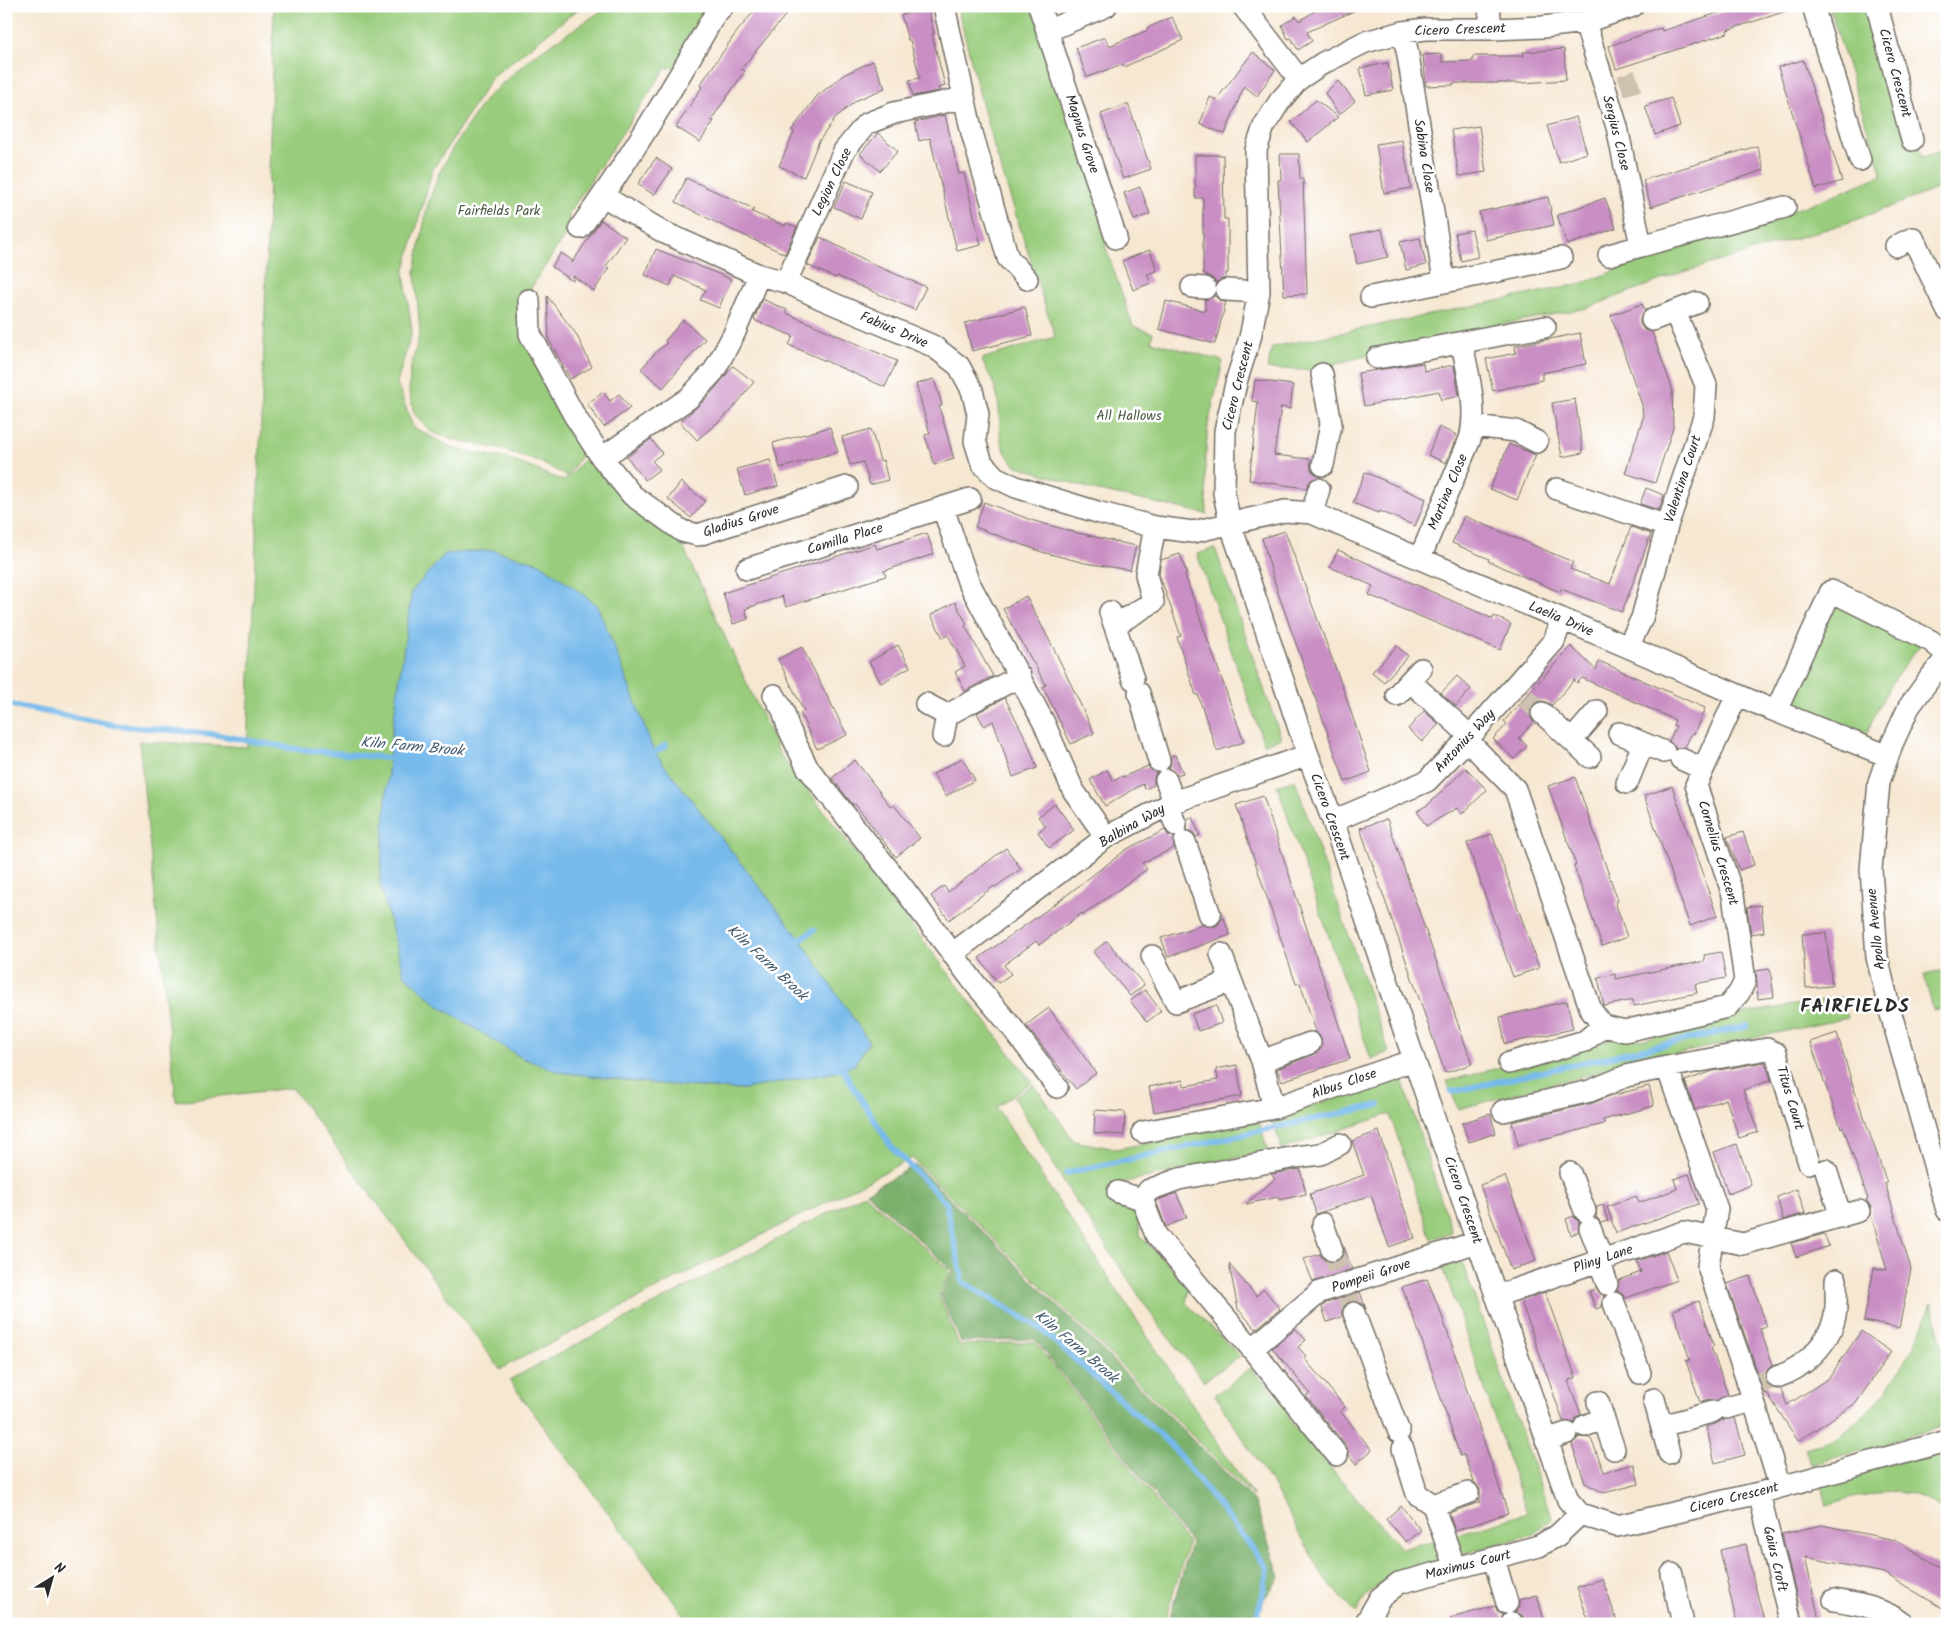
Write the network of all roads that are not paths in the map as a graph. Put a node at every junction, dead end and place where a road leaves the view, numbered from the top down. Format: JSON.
{"nodes":[{"id":1,"x":723,"y":6,"type":"edge"},
{"id":2,"x":944,"y":6,"type":"edge"},
{"id":3,"x":1039,"y":6,"type":"edge"},
{"id":4,"x":1106,"y":6,"type":"edge"},
{"id":5,"x":1243,"y":6,"type":"edge"},
{"id":6,"x":1489,"y":6,"type":"edge"},
{"id":7,"x":1633,"y":6,"type":"edge"},
{"id":8,"x":1813,"y":6,"type":"edge"},
{"id":9,"x":1877,"y":6,"type":"edge"},
{"id":10,"x":1585,"y":22,"type":"junction"},
{"id":11,"x":1491,"y":30,"type":"junction"},
{"id":12,"x":1047,"y":31,"type":"junction"},
{"id":13,"x":1403,"y":32,"type":"junction"},
{"id":14,"x":1299,"y":79,"type":"junction"},
{"id":15,"x":964,"y":98,"type":"junction"},
{"id":16,"x":1912,"y":140,"type":"dead end"},
{"id":17,"x":1860,"y":160,"type":"dead end"},
{"id":18,"x":603,"y":196,"type":"junction"},
{"id":19,"x":1785,"y":207,"type":"dead end"},
{"id":20,"x":580,"y":228,"type":"dead end"},
{"id":21,"x":1116,"y":238,"type":"dead end"},
{"id":22,"x":1641,"y":246,"type":"junction"},
{"id":23,"x":1896,"y":246,"type":"dead end"},
{"id":24,"x":1609,"y":255,"type":"dead end"},
{"id":25,"x":1561,"y":258,"type":"dead end"},
{"id":26,"x":759,"y":274,"type":"junction"},
{"id":27,"x":1027,"y":279,"type":"dead end"},
{"id":28,"x":1444,"y":281,"type":"junction"},
{"id":29,"x":786,"y":282,"type":"junction"},
{"id":30,"x":1226,"y":290,"type":"dead end"},
{"id":31,"x":1259,"y":292,"type":"junction"},
{"id":32,"x":1371,"y":297,"type":"dead end"},
{"id":33,"x":529,"y":300,"type":"dead end"},
{"id":34,"x":1697,"y":304,"type":"dead end"},
{"id":35,"x":1947,"y":310,"type":"edge"},
{"id":36,"x":1675,"y":312,"type":"junction"},
{"id":37,"x":1652,"y":320,"type":"dead end"},
{"id":38,"x":1545,"y":327,"type":"dead end"},
{"id":39,"x":1462,"y":344,"type":"junction"},
{"id":40,"x":1377,"y":358,"type":"dead end"},
{"id":41,"x":1322,"y":374,"type":"dead end"},
{"id":42,"x":1474,"y":426,"type":"junction"},
{"id":43,"x":1537,"y":442,"type":"dead end"},
{"id":44,"x":602,"y":458,"type":"junction"},
{"id":45,"x":1323,"y":465,"type":"dead end"},
{"id":46,"x":847,"y":487,"type":"dead end"},
{"id":47,"x":1319,"y":489,"type":"dead end"},
{"id":48,"x":1557,"y":489,"type":"dead end"},
{"id":49,"x":970,"y":499,"type":"dead end"},
{"id":50,"x":943,"y":508,"type":"junction"},
{"id":51,"x":1312,"y":514,"type":"junction"},
{"id":52,"x":1230,"y":523,"type":"junction"},
{"id":53,"x":1668,"y":526,"type":"junction"},
{"id":54,"x":1155,"y":527,"type":"junction"},
{"id":55,"x":1420,"y":558,"type":"junction"},
{"id":56,"x":747,"y":569,"type":"dead end"},
{"id":57,"x":1562,"y":619,"type":"junction"},
{"id":58,"x":1628,"y":647,"type":"junction"},
{"id":59,"x":1947,"y":656,"type":"edge"},
{"id":60,"x":1020,"y":676,"type":"junction"},
{"id":61,"x":1410,"y":682,"type":"dead end"},
{"id":62,"x":774,"y":695,"type":"dead end"},
{"id":63,"x":1737,"y":695,"type":"junction"},
{"id":64,"x":926,"y":704,"type":"dead end"},
{"id":65,"x":1597,"y":711,"type":"dead end"},
{"id":66,"x":1776,"y":711,"type":"junction"},
{"id":67,"x":1542,"y":713,"type":"tunnel mouth"},
{"id":68,"x":947,"y":715,"type":"junction"},
{"id":69,"x":1619,"y":733,"type":"dead end"},
{"id":70,"x":943,"y":736,"type":"dead end"},
{"id":71,"x":1468,"y":738,"type":"junction"},
{"id":72,"x":1572,"y":740,"type":"junction"},
{"id":73,"x":1643,"y":744,"type":"junction"},
{"id":74,"x":1308,"y":755,"type":"junction"},
{"id":75,"x":1888,"y":756,"type":"junction"},
{"id":76,"x":1590,"y":757,"type":"dead end"},
{"id":77,"x":1702,"y":769,"type":"junction"},
{"id":78,"x":1627,"y":783,"type":"dead end"},
{"id":79,"x":1171,"y":804,"type":"junction"},
{"id":80,"x":1333,"y":821,"type":"junction"},
{"id":81,"x":1106,"y":838,"type":"junction"},
{"id":82,"x":1210,"y":915,"type":"dead end"},
{"id":83,"x":952,"y":954,"type":"junction"},
{"id":84,"x":1221,"y":954,"type":"dead end"},
{"id":85,"x":1152,"y":956,"type":"dead end"},
{"id":86,"x":1231,"y":981,"type":"junction"},
{"id":87,"x":1603,"y":1026,"type":"junction"},
{"id":88,"x":1310,"y":1043,"type":"dead end"},
{"id":89,"x":1414,"y":1060,"type":"junction"},
{"id":90,"x":1262,"y":1061,"type":"junction"},
{"id":91,"x":1509,"y":1063,"type":"dead end"},
{"id":92,"x":1667,"y":1067,"type":"junction"},
{"id":93,"x":1057,"y":1087,"type":"dead end"},
{"id":94,"x":1274,"y":1108,"type":"junction"},
{"id":95,"x":1503,"y":1111,"type":"dead end"},
{"id":96,"x":1142,"y":1132,"type":"dead end"},
{"id":97,"x":1340,"y":1144,"type":"dead end"},
{"id":98,"x":1570,"y":1173,"type":"dead end"},
{"id":99,"x":1118,"y":1192,"type":"dead end"},
{"id":100,"x":1142,"y":1199,"type":"junction"},
{"id":101,"x":1947,"y":1210,"type":"edge"},
{"id":102,"x":1323,"y":1224,"type":"dead end"},
{"id":103,"x":1712,"y":1238,"type":"junction"},
{"id":104,"x":1477,"y":1242,"type":"junction"},
{"id":105,"x":1600,"y":1260,"type":"junction"},
{"id":106,"x":1836,"y":1280,"type":"dead end"},
{"id":107,"x":1343,"y":1282,"type":"junction"},
{"id":108,"x":1496,"y":1296,"type":"junction"},
{"id":109,"x":1252,"y":1349,"type":"junction"},
{"id":110,"x":1640,"y":1373,"type":"dead end"},
{"id":111,"x":1760,"y":1387,"type":"junction"},
{"id":112,"x":1654,"y":1399,"type":"dead end"},
{"id":113,"x":1662,"y":1426,"type":"junction"},
{"id":114,"x":1546,"y":1440,"type":"junction"},
{"id":115,"x":1947,"y":1441,"type":"edge"},
{"id":116,"x":1614,"y":1449,"type":"dead end"},
{"id":117,"x":1669,"y":1453,"type":"dead end"},
{"id":118,"x":1337,"y":1455,"type":"dead end"},
{"id":119,"x":1780,"y":1487,"type":"junction"},
{"id":120,"x":1468,"y":1493,"type":"dead end"},
{"id":121,"x":1759,"y":1493,"type":"junction"},
{"id":122,"x":1433,"y":1505,"type":"junction"},
{"id":123,"x":1580,"y":1514,"type":"junction"},
{"id":124,"x":1494,"y":1559,"type":"junction"},
{"id":125,"x":1455,"y":1568,"type":"junction"},
{"id":126,"x":1672,"y":1574,"type":"dead end"},
{"id":127,"x":1834,"y":1600,"type":"dead end"},
{"id":128,"x":1507,"y":1603,"type":"dead end"},
{"id":129,"x":1365,"y":1624,"type":"edge"},
{"id":130,"x":1683,"y":1624,"type":"edge"},
{"id":131,"x":1790,"y":1624,"type":"edge"},
{"id":132,"x":1904,"y":1624,"type":"edge"}],
"edges":[{"from":1,"to":18,"type":"street"},
{"from":2,"to":15,"type":"street"},
{"from":3,"to":12,"type":"street","name":"Magnus Grove"},
{"from":4,"to":12,"type":"street"},
{"from":5,"to":14,"type":"street"},
{"from":6,"to":11,"type":"street"},
{"from":7,"to":10,"type":"street","name":"Cicero Crescent"},
{"from":8,"to":17,"type":"street"},
{"from":9,"to":16,"type":"street","name":"Cicero Crescent"},
{"from":10,"to":11,"type":"street","name":"Cicero Crescent"},
{"from":10,"to":22,"type":"street","name":"Sergius Close"},
{"from":11,"to":13,"type":"street","name":"Cicero Crescent"},
{"from":12,"to":21,"type":"street","name":"Magnus Grove"},
{"from":13,"to":14,"type":"street","name":"Cicero Crescent"},
{"from":13,"to":28,"type":"street","name":"Sabina Close"},
{"from":14,"to":31,"type":"street","name":"Cicero Crescent"},
{"from":15,"to":27,"type":"street"},
{"from":15,"to":29,"type":"street","name":"Legion Close"},
{"from":18,"to":20,"type":"street"},
{"from":18,"to":26,"type":"street","name":"Fabius Drive"},
{"from":19,"to":22,"type":"street"},
{"from":22,"to":24,"type":"street"},
{"from":23,"to":35,"type":"street"},
{"from":25,"to":28,"type":"street"},
{"from":26,"to":29,"type":"street","name":"Fabius Drive"},
{"from":26,"to":44,"type":"street"},
{"from":28,"to":32,"type":"street"},
{"from":29,"to":54,"type":"street","name":"Fabius Drive"},
{"from":30,"to":31,"type":"street"},
{"from":31,"to":52,"type":"street","name":"Cicero Crescent"},
{"from":33,"to":44,"type":"street","name":"Gladius Grove"},
{"from":34,"to":36,"type":"street"},
{"from":36,"to":37,"type":"street"},
{"from":36,"to":53,"type":"street","name":"Valentina Court"},
{"from":38,"to":39,"type":"street"},
{"from":39,"to":40,"type":"street"},
{"from":39,"to":42,"type":"street","name":"Martina Close"},
{"from":41,"to":45,"type":"street"},
{"from":42,"to":43,"type":"street"},
{"from":42,"to":55,"type":"street","name":"Martina Close"},
{"from":44,"to":46,"type":"street","name":"Gladius Grove"},
{"from":47,"to":51,"type":"street"},
{"from":48,"to":53,"type":"street"},
{"from":49,"to":50,"type":"street","name":"Camilla Place"},
{"from":50,"to":56,"type":"street","name":"Camilla Place"},
{"from":50,"to":60,"type":"street"},
{"from":51,"to":52,"type":"street","name":"Laelia Drive"},
{"from":51,"to":55,"type":"street","name":"Laelia Drive"},
{"from":52,"to":54,"type":"street","name":"Fabius Drive"},
{"from":52,"to":74,"type":"street","name":"Cicero Crescent"},
{"from":53,"to":58,"type":"street","name":"Valentina Court"},
{"from":54,"to":79,"type":"street"},
{"from":55,"to":57,"type":"street","name":"Laelia Drive"},
{"from":57,"to":58,"type":"street","name":"Laelia Drive"},
{"from":57,"to":71,"type":"street","name":"Antonius Way"},
{"from":58,"to":63,"type":"street","name":"Laelia Drive"},
{"from":59,"to":66,"type":"street","name":"Apollo Avenue"},
{"from":59,"to":75,"type":"street","name":"Apollo Avenue"},
{"from":60,"to":68,"type":"street"},
{"from":60,"to":81,"type":"street"},
{"from":61,"to":71,"type":"street"},
{"from":62,"to":83,"type":"street"},
{"from":63,"to":66,"type":"street","name":"Laelia Drive"},
{"from":63,"to":77,"type":"street","name":"Cornelius Crescent"},
{"from":64,"to":68,"type":"street"},
{"from":65,"to":72,"type":"street"},
{"from":66,"to":75,"type":"street","name":"Laelia Drive"},
{"from":67,"to":72,"type":"street"},
{"from":68,"to":70,"type":"street"},
{"from":69,"to":73,"type":"street"},
{"from":71,"to":80,"type":"street","name":"Antonius Way"},
{"from":71,"to":87,"type":"street"},
{"from":72,"to":76,"type":"street"},
{"from":73,"to":77,"type":"street"},
{"from":73,"to":78,"type":"street"},
{"from":74,"to":79,"type":"street","name":"Balbina Way"},
{"from":74,"to":80,"type":"street","name":"Cicero Crescent"},
{"from":75,"to":101,"type":"street","name":"Apollo Avenue"},
{"from":77,"to":87,"type":"street","name":"Cornelius Crescent"},
{"from":79,"to":81,"type":"street","name":"Balbina Way"},
{"from":79,"to":82,"type":"street"},
{"from":80,"to":89,"type":"street","name":"Cicero Crescent"},
{"from":81,"to":83,"type":"street","name":"Balbina Way"},
{"from":83,"to":93,"type":"street"},
{"from":84,"to":86,"type":"street"},
{"from":85,"to":86,"type":"street"},
{"from":86,"to":90,"type":"street"},
{"from":87,"to":91,"type":"street"},
{"from":88,"to":90,"type":"street"},
{"from":89,"to":94,"type":"street","name":"Albus Close"},
{"from":89,"to":104,"type":"street","name":"Cicero Crescent"},
{"from":90,"to":94,"type":"street"},
{"from":92,"to":95,"type":"street","name":"Titus Court"},
{"from":92,"to":103,"type":"street"},
{"from":92,"to":103,"type":"street","name":"Titus Court"},
{"from":94,"to":96,"type":"street","name":"Albus Close"},
{"from":97,"to":100,"type":"street"},
{"from":98,"to":105,"type":"street"},
{"from":99,"to":100,"type":"street"},
{"from":100,"to":109,"type":"street"},
{"from":102,"to":107,"type":"street"},
{"from":103,"to":105,"type":"street","name":"Pliny Lane"},
{"from":103,"to":111,"type":"street"},
{"from":104,"to":107,"type":"street","name":"Pompeii Grove"},
{"from":104,"to":108,"type":"street","name":"Cicero Crescent"},
{"from":105,"to":108,"type":"street","name":"Pliny Lane"},
{"from":105,"to":110,"type":"street"},
{"from":106,"to":111,"type":"street"},
{"from":107,"to":109,"type":"street","name":"Pompeii Grove"},
{"from":107,"to":122,"type":"street"},
{"from":108,"to":114,"type":"street","name":"Cicero Crescent"},
{"from":109,"to":118,"type":"street"},
{"from":111,"to":113,"type":"street"},
{"from":111,"to":119,"type":"street"},
{"from":112,"to":113,"type":"street"},
{"from":113,"to":117,"type":"street"},
{"from":114,"to":116,"type":"street"},
{"from":114,"to":123,"type":"street","name":"Cicero Crescent"},
{"from":115,"to":119,"type":"street","name":"Cicero Crescent"},
{"from":119,"to":121,"type":"street","name":"Cicero Crescent"},
{"from":120,"to":122,"type":"street"},
{"from":121,"to":123,"type":"street","name":"Cicero Crescent"},
{"from":121,"to":131,"type":"street","name":"Gaius Croft"},
{"from":122,"to":125,"type":"street"},
{"from":123,"to":124,"type":"street","name":"Maximus Court"},
{"from":124,"to":125,"type":"street","name":"Maximus Court"},
{"from":124,"to":128,"type":"street"},
{"from":125,"to":129,"type":"street","name":"Maximus Court"},
{"from":126,"to":130,"type":"street"},
{"from":127,"to":132,"type":"street"}]}
